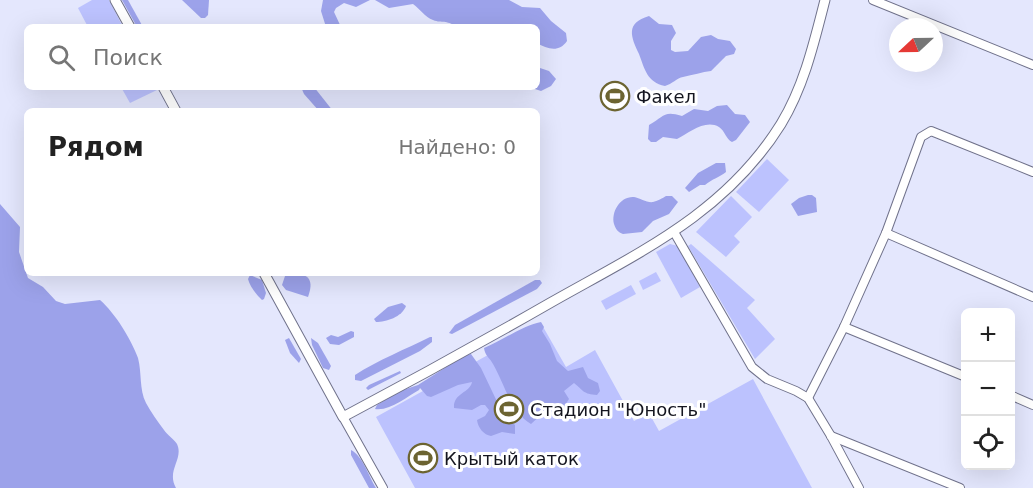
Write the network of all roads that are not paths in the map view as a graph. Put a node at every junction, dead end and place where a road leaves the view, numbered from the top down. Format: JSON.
{"nodes":[{"id":1,"x":116,"y":0,"type":"edge"},
{"id":2,"x":825,"y":0,"type":"edge"},
{"id":3,"x":873,"y":0,"type":"edge"},
{"id":4,"x":128,"y":24,"type":"edge"},
{"id":5,"x":1033,"y":65,"type":"edge"},
{"id":6,"x":165,"y":90,"type":"edge"},
{"id":7,"x":174,"y":108,"type":"edge"},
{"id":8,"x":1033,"y":172,"type":"edge"},
{"id":9,"x":674,"y":232,"type":"junction"},
{"id":10,"x":886,"y":233,"type":"junction"},
{"id":11,"x":266,"y":276,"type":"edge"},
{"id":12,"x":1033,"y":297,"type":"edge"},
{"id":13,"x":844,"y":327,"type":"junction"},
{"id":14,"x":961,"y":375,"type":"edge"},
{"id":15,"x":1015,"y":397,"type":"edge"},
{"id":16,"x":808,"y":398,"type":"junction"},
{"id":17,"x":1033,"y":405,"type":"edge"},
{"id":18,"x":343,"y":417,"type":"junction"},
{"id":19,"x":831,"y":436,"type":"junction"},
{"id":20,"x":383,"y":488,"type":"edge"},
{"id":21,"x":859,"y":488,"type":"edge"},
{"id":22,"x":960,"y":488,"type":"edge"}],
"edges":[{"from":1,"to":4,"type":"street"},
{"from":2,"to":9,"type":"street"},
{"from":3,"to":5,"type":"street"},
{"from":6,"to":7,"type":"street"},
{"from":8,"to":10,"type":"street"},
{"from":9,"to":16,"type":"street"},
{"from":9,"to":18,"type":"street"},
{"from":10,"to":12,"type":"street"},
{"from":10,"to":13,"type":"street"},
{"from":11,"to":18,"type":"street"},
{"from":13,"to":14,"type":"street"},
{"from":13,"to":16,"type":"street"},
{"from":15,"to":17,"type":"street"},
{"from":16,"to":19,"type":"street"},
{"from":18,"to":20,"type":"street"},
{"from":19,"to":21,"type":"street"},
{"from":19,"to":22,"type":"street"}]}
